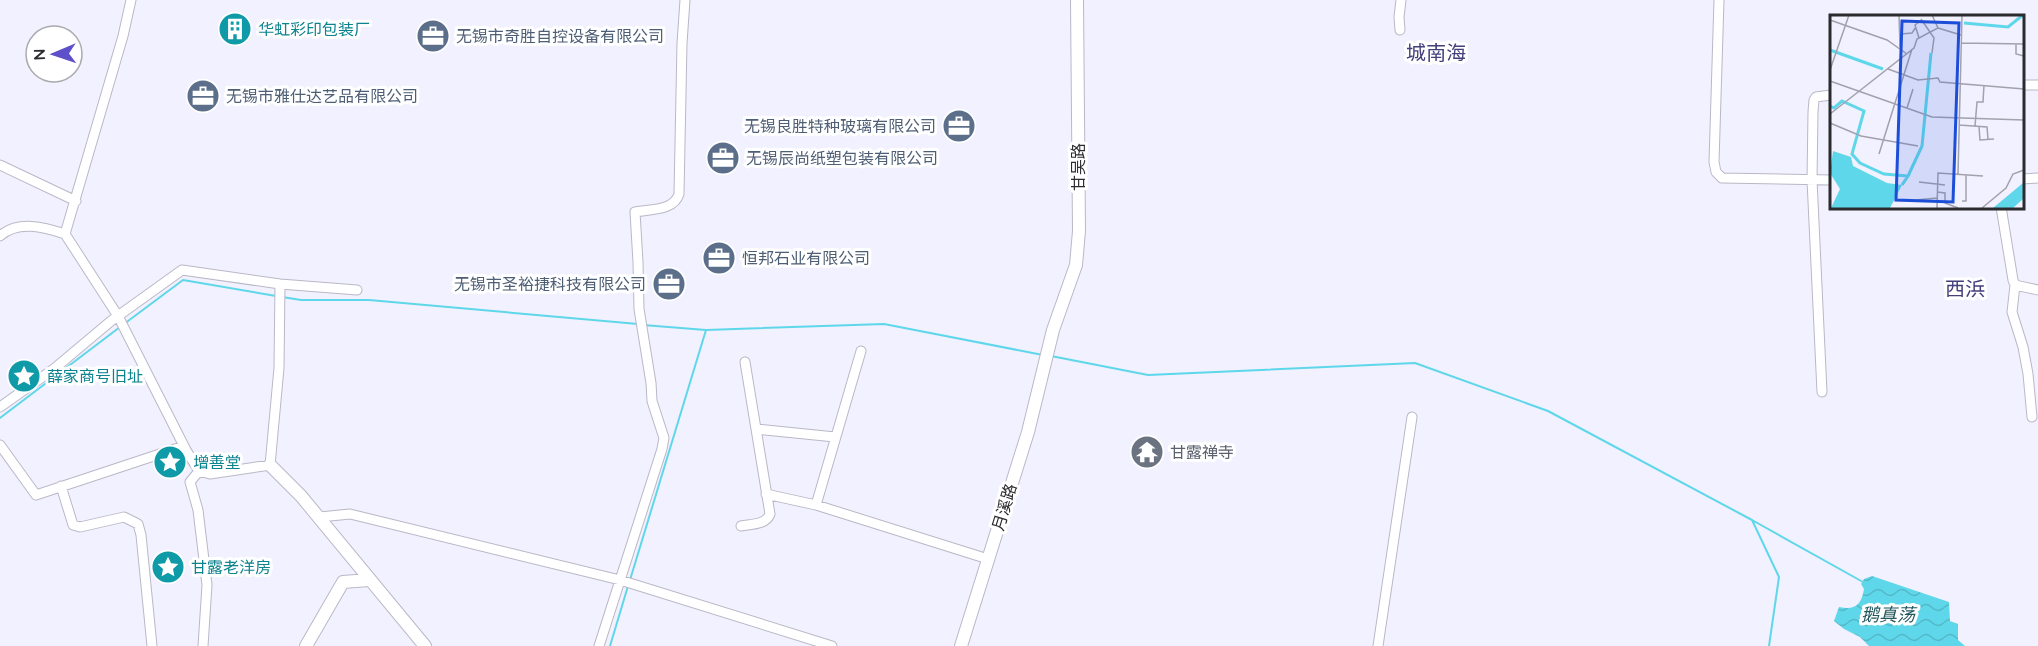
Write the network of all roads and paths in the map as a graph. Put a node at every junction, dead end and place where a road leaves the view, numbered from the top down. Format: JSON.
{"nodes":[{"id":1,"x":131,"y":0,"type":"edge"},
{"id":2,"x":685,"y":0,"type":"edge"},
{"id":3,"x":1077,"y":0,"type":"edge"},
{"id":4,"x":1401,"y":0,"type":"edge"},
{"id":5,"x":1719,"y":0,"type":"edge"},
{"id":6,"x":1400,"y":30,"type":"dead end"},
{"id":7,"x":1830,"y":95,"type":"edge"},
{"id":8,"x":0,"y":165,"type":"edge"},
{"id":9,"x":2038,"y":178,"type":"edge"},
{"id":10,"x":2023,"y":179,"type":"edge"},
{"id":11,"x":1812,"y":180,"type":"junction"},
{"id":12,"x":1830,"y":180,"type":"edge"},
{"id":13,"x":76,"y":201,"type":"junction"},
{"id":14,"x":2001,"y":208,"type":"edge"},
{"id":15,"x":65,"y":234,"type":"junction"},
{"id":16,"x":0,"y":236,"type":"edge"},
{"id":17,"x":2015,"y":285,"type":"junction"},
{"id":18,"x":357,"y":290,"type":"dead end"},
{"id":19,"x":2038,"y":290,"type":"edge"},
{"id":20,"x":280,"y":292,"type":"junction"},
{"id":21,"x":121,"y":322,"type":"junction"},
{"id":22,"x":861,"y":351,"type":"dead end"},
{"id":23,"x":745,"y":362,"type":"dead end"},
{"id":24,"x":1042,"y":367,"type":"joint"},
{"id":25,"x":1822,"y":392,"type":"dead end"},
{"id":26,"x":0,"y":407,"type":"edge"},
{"id":27,"x":1412,"y":417,"type":"dead end"},
{"id":28,"x":2032,"y":417,"type":"dead end"},
{"id":29,"x":756,"y":429,"type":"junction"},
{"id":30,"x":835,"y":437,"type":"junction"},
{"id":31,"x":0,"y":445,"type":"edge"},
{"id":32,"x":184,"y":446,"type":"junction"},
{"id":33,"x":270,"y":465,"type":"junction"},
{"id":34,"x":199,"y":471,"type":"junction"},
{"id":35,"x":61,"y":486,"type":"junction"},
{"id":36,"x":766,"y":494,"type":"junction"},
{"id":37,"x":816,"y":505,"type":"junction"},
{"id":38,"x":320,"y":517,"type":"junction"},
{"id":39,"x":741,"y":526,"type":"dead end"},
{"id":40,"x":988,"y":559,"type":"junction"},
{"id":41,"x":369,"y":580,"type":"junction"},
{"id":42,"x":626,"y":582,"type":"junction"},
{"id":43,"x":152,"y":646,"type":"edge"},
{"id":44,"x":203,"y":646,"type":"edge"},
{"id":45,"x":306,"y":646,"type":"edge"},
{"id":46,"x":425,"y":646,"type":"edge"},
{"id":47,"x":600,"y":646,"type":"edge"},
{"id":48,"x":832,"y":646,"type":"edge"},
{"id":49,"x":961,"y":646,"type":"edge"},
{"id":50,"x":1378,"y":646,"type":"edge"}],
"edges":[{"from":1,"to":13,"type":"street"},
{"from":2,"to":42,"type":"street"},
{"from":3,"to":24,"type":"street","name":"甘吴路"},
{"from":4,"to":6,"type":"street"},
{"from":5,"to":11,"type":"street"},
{"from":7,"to":11,"type":"street"},
{"from":8,"to":13,"type":"street"},
{"from":9,"to":10,"type":"street"},
{"from":11,"to":12,"type":"street"},
{"from":11,"to":25,"type":"street"},
{"from":13,"to":15,"type":"street"},
{"from":14,"to":17,"type":"street"},
{"from":15,"to":16,"type":"street"},
{"from":15,"to":21,"type":"street"},
{"from":17,"to":19,"type":"street"},
{"from":17,"to":28,"type":"street"},
{"from":18,"to":20,"type":"street"},
{"from":20,"to":21,"type":"street"},
{"from":20,"to":33,"type":"street"},
{"from":21,"to":26,"type":"street"},
{"from":21,"to":32,"type":"street"},
{"from":22,"to":30,"type":"street"},
{"from":23,"to":29,"type":"street"},
{"from":24,"to":40,"type":"street","name":"月溪路"},
{"from":27,"to":50,"type":"street"},
{"from":29,"to":30,"type":"street"},
{"from":29,"to":36,"type":"street"},
{"from":30,"to":37,"type":"street"},
{"from":31,"to":35,"type":"street"},
{"from":32,"to":34,"type":"street"},
{"from":32,"to":35,"type":"street"},
{"from":33,"to":34,"type":"street"},
{"from":33,"to":38,"type":"street"},
{"from":34,"to":44,"type":"street"},
{"from":35,"to":43,"type":"street"},
{"from":36,"to":37,"type":"street"},
{"from":36,"to":39,"type":"street"},
{"from":37,"to":40,"type":"street"},
{"from":38,"to":41,"type":"street"},
{"from":38,"to":42,"type":"street"},
{"from":40,"to":49,"type":"street","name":"月溪路"},
{"from":41,"to":45,"type":"street"},
{"from":41,"to":46,"type":"street"},
{"from":42,"to":47,"type":"street"},
{"from":42,"to":48,"type":"street"}]}
